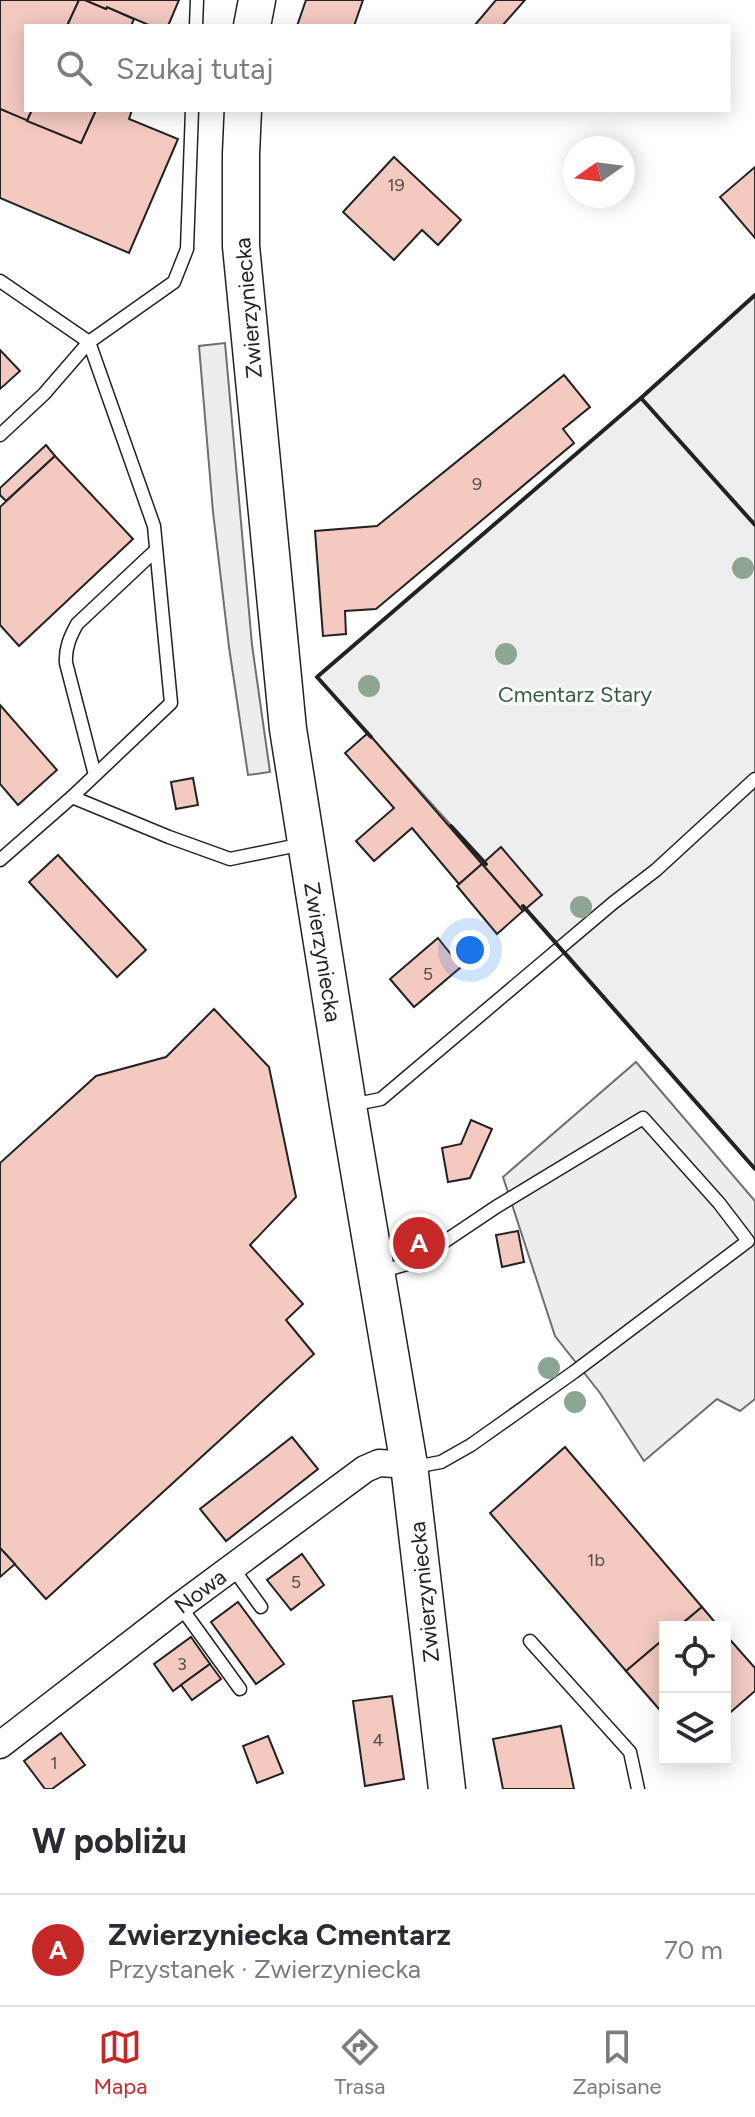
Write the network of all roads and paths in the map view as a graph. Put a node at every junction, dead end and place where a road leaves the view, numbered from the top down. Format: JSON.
{"nodes":[{"id":1,"x":197,"y":0,"type":"edge"},
{"id":2,"x":257,"y":0,"type":"edge"},
{"id":3,"x":196,"y":24,"type":"edge"},
{"id":4,"x":252,"y":24,"type":"edge"},
{"id":5,"x":192,"y":112,"type":"edge"},
{"id":6,"x":243,"y":112,"type":"edge"},
{"id":7,"x":0,"y":281,"type":"edge"},
{"id":8,"x":89,"y":342,"type":"junction"},
{"id":9,"x":0,"y":435,"type":"edge"},
{"id":10,"x":156,"y":550,"type":"junction"},
{"id":11,"x":95,"y":775,"type":"junction"},
{"id":12,"x":755,"y":779,"type":"edge"},
{"id":13,"x":72,"y":797,"type":"junction"},
{"id":14,"x":306,"y":843,"type":"junction"},
{"id":15,"x":0,"y":860,"type":"edge"},
{"id":16,"x":348,"y":1106,"type":"junction"},
{"id":17,"x":376,"y":1273,"type":"junction"},
{"id":18,"x":409,"y":1465,"type":"junction"},
{"id":19,"x":232,"y":1567,"type":"junction"},
{"id":20,"x":180,"y":1606,"type":"junction"},
{"id":21,"x":261,"y":1607,"type":"dead end"},
{"id":22,"x":530,"y":1641,"type":"dead end"},
{"id":23,"x":240,"y":1689,"type":"dead end"},
{"id":24,"x":0,"y":1745,"type":"edge"},
{"id":25,"x":447,"y":1789,"type":"edge"},
{"id":26,"x":638,"y":1789,"type":"edge"}],
"edges":[{"from":1,"to":3,"type":"lane"},
{"from":2,"to":4,"type":"street"},
{"from":5,"to":8,"type":"lane"},
{"from":6,"to":14,"type":"street","name":"Zwierzyniecka"},
{"from":7,"to":8,"type":"lane"},
{"from":8,"to":9,"type":"lane"},
{"from":8,"to":10,"type":"lane"},
{"from":10,"to":11,"type":"lane"},
{"from":10,"to":11,"type":"lane"},
{"from":11,"to":13,"type":"lane"},
{"from":12,"to":16,"type":"lane"},
{"from":13,"to":14,"type":"lane"},
{"from":13,"to":15,"type":"lane"},
{"from":14,"to":16,"type":"street","name":"Zwierzyniecka"},
{"from":16,"to":17,"type":"street","name":"Zwierzyniecka"},
{"from":17,"to":18,"type":"street","name":"Zwierzyniecka"},
{"from":17,"to":18,"type":"lane"},
{"from":18,"to":19,"type":"street","name":"Nowa"},
{"from":18,"to":25,"type":"street","name":"Zwierzyniecka"},
{"from":19,"to":20,"type":"street","name":"Nowa"},
{"from":19,"to":21,"type":"lane"},
{"from":20,"to":23,"type":"lane"},
{"from":20,"to":24,"type":"street","name":"Nowa"},
{"from":22,"to":26,"type":"lane"}]}
